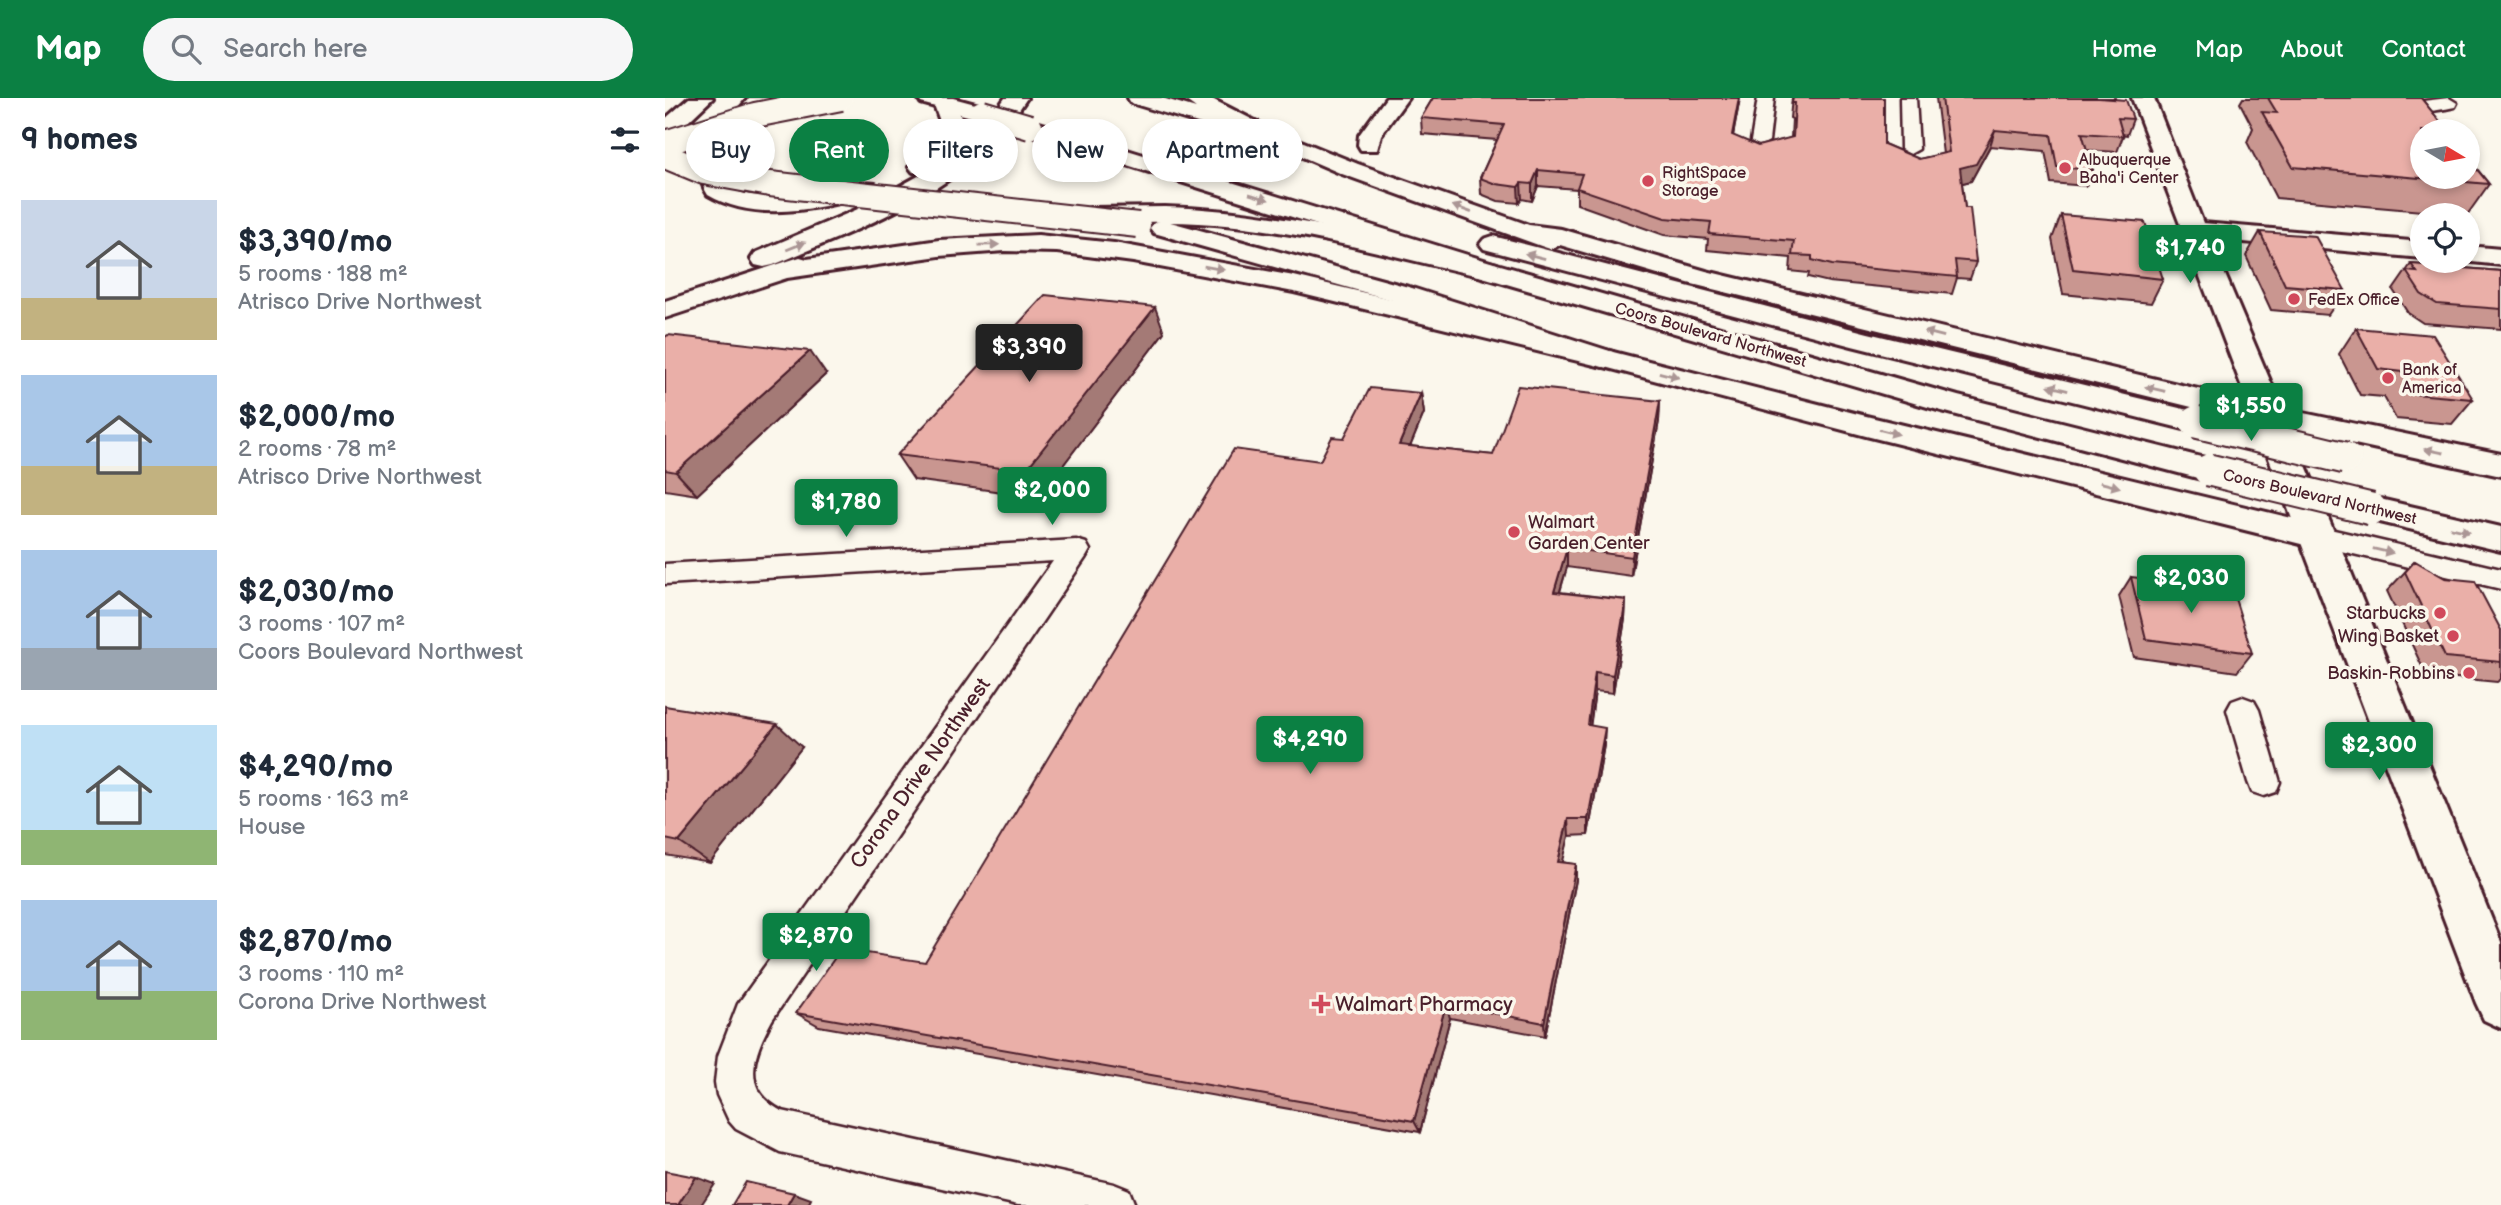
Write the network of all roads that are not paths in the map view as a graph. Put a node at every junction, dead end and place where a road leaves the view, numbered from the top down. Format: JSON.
{"nodes":[{"id":1,"x":702,"y":98,"type":"edge"},
{"id":2,"x":743,"y":98,"type":"edge"},
{"id":3,"x":760,"y":98,"type":"edge"},
{"id":4,"x":841,"y":98,"type":"edge"},
{"id":5,"x":1000,"y":98,"type":"edge"},
{"id":6,"x":1016,"y":98,"type":"edge"},
{"id":7,"x":1139,"y":98,"type":"edge"},
{"id":8,"x":1193,"y":98,"type":"edge"},
{"id":9,"x":1397,"y":98,"type":"edge"},
{"id":10,"x":1766,"y":98,"type":"edge"},
{"id":11,"x":1908,"y":98,"type":"edge"},
{"id":12,"x":936,"y":100,"type":"edge"},
{"id":13,"x":2449,"y":103,"type":"dead end"},
{"id":14,"x":2372,"y":104,"type":"edge"},
{"id":15,"x":2138,"y":105,"type":"edge"},
{"id":16,"x":1036,"y":119,"type":"joint"},
{"id":17,"x":1212,"y":119,"type":"edge"},
{"id":18,"x":1234,"y":119,"type":"edge"},
{"id":19,"x":665,"y":131,"type":"edge"},
{"id":20,"x":1760,"y":141,"type":"dead end"},
{"id":21,"x":665,"y":143,"type":"edge"},
{"id":22,"x":1128,"y":144,"type":"edge"},
{"id":23,"x":1369,"y":145,"type":"dead end"},
{"id":24,"x":1303,"y":149,"type":"edge"},
{"id":25,"x":1910,"y":149,"type":"dead end"},
{"id":26,"x":1128,"y":150,"type":"edge"},
{"id":27,"x":665,"y":156,"type":"edge"},
{"id":28,"x":665,"y":167,"type":"edge"},
{"id":29,"x":1369,"y":208,"type":"dead end"},
{"id":30,"x":1151,"y":226,"type":"junction"},
{"id":31,"x":2193,"y":230,"type":"junction"},
{"id":32,"x":1526,"y":232,"type":"junction"},
{"id":33,"x":1461,"y":235,"type":"dead end"},
{"id":34,"x":2410,"y":249,"type":"edge"},
{"id":35,"x":2480,"y":255,"type":"edge"},
{"id":36,"x":2501,"y":257,"type":"edge"},
{"id":37,"x":1488,"y":270,"type":"junction"},
{"id":38,"x":776,"y":272,"type":"junction"},
{"id":39,"x":665,"y":299,"type":"edge"},
{"id":40,"x":665,"y":310,"type":"edge"},
{"id":41,"x":1862,"y":340,"type":"junction"},
{"id":42,"x":1603,"y":358,"type":"junction"},
{"id":43,"x":1949,"y":403,"type":"junction"},
{"id":44,"x":2269,"y":416,"type":"junction"},
{"id":45,"x":2501,"y":465,"type":"edge"},
{"id":46,"x":2501,"y":492,"type":"edge"},
{"id":47,"x":2317,"y":536,"type":"junction"},
{"id":48,"x":2501,"y":539,"type":"edge"},
{"id":49,"x":665,"y":573,"type":"edge"},
{"id":50,"x":2501,"y":579,"type":"edge"},
{"id":51,"x":2243,"y":710,"type":"dead end"},
{"id":52,"x":2264,"y":782,"type":"dead end"},
{"id":53,"x":2501,"y":1003,"type":"edge"},
{"id":54,"x":1114,"y":1205,"type":"edge"}],
"edges":[{"from":1,"to":19,"type":"main road"},
{"from":2,"to":28,"type":"main road"},
{"from":3,"to":12,"type":"main road"},
{"from":4,"to":21,"type":"main road","bridge":true},
{"from":5,"to":16,"type":"main road","name":"Coors Boulevard Northwest"},
{"from":39,"to":6,"type":"main road","one_way":true},
{"from":7,"to":17,"type":"main road"},
{"from":8,"to":18,"type":"main road"},
{"from":9,"to":23,"type":"main road"},
{"from":10,"to":20,"type":"street"},
{"from":11,"to":25,"type":"street"},
{"from":12,"to":16,"type":"main road","name":"Coors Boulevard Northwest","bridge":true},
{"from":13,"to":14,"type":"street"},
{"from":15,"to":31,"type":"main road"},
{"from":22,"to":29,"type":"main road","name":"Coors Boulevard Northwest"},
{"from":32,"to":24,"type":"main road","one_way":true},
{"from":26,"to":37,"type":"main road","name":"Coors Boulevard Northwest","one_way":true},
{"from":27,"to":30,"type":"main road","bridge":true},
{"from":30,"to":42,"type":"main road"},
{"from":30,"to":43,"type":"main road"},
{"from":31,"to":34,"type":"main road"},
{"from":31,"to":44,"type":"main road"},
{"from":32,"to":41,"type":"main road"},
{"from":44,"to":32,"type":"main road","one_way":true},
{"from":41,"to":33,"type":"main road","name":"Coors Boulevard Northwest","one_way":true},
{"from":35,"to":36,"type":"main road"},
{"from":37,"to":38,"type":"main road"},
{"from":37,"to":43,"type":"main road","name":"Coors Boulevard Northwest"},
{"from":38,"to":40,"type":"main road"},
{"from":38,"to":42,"type":"main road","one_way":true},
{"from":46,"to":41,"type":"main road","name":"Coors Boulevard Northwest","one_way":true,"bridge":true},
{"from":42,"to":47,"type":"main road","one_way":true},
{"from":43,"to":48,"type":"main road","name":"Coors Boulevard Northwest","one_way":true,"bridge":true},
{"from":45,"to":44,"type":"main road","one_way":true},
{"from":44,"to":47,"type":"main road"},
{"from":47,"to":50,"type":"street","one_way":true},
{"from":47,"to":53,"type":"main road"},
{"from":49,"to":54,"type":"street","name":"Corona Drive Northwest"},
{"from":51,"to":52,"type":"street"}]}
